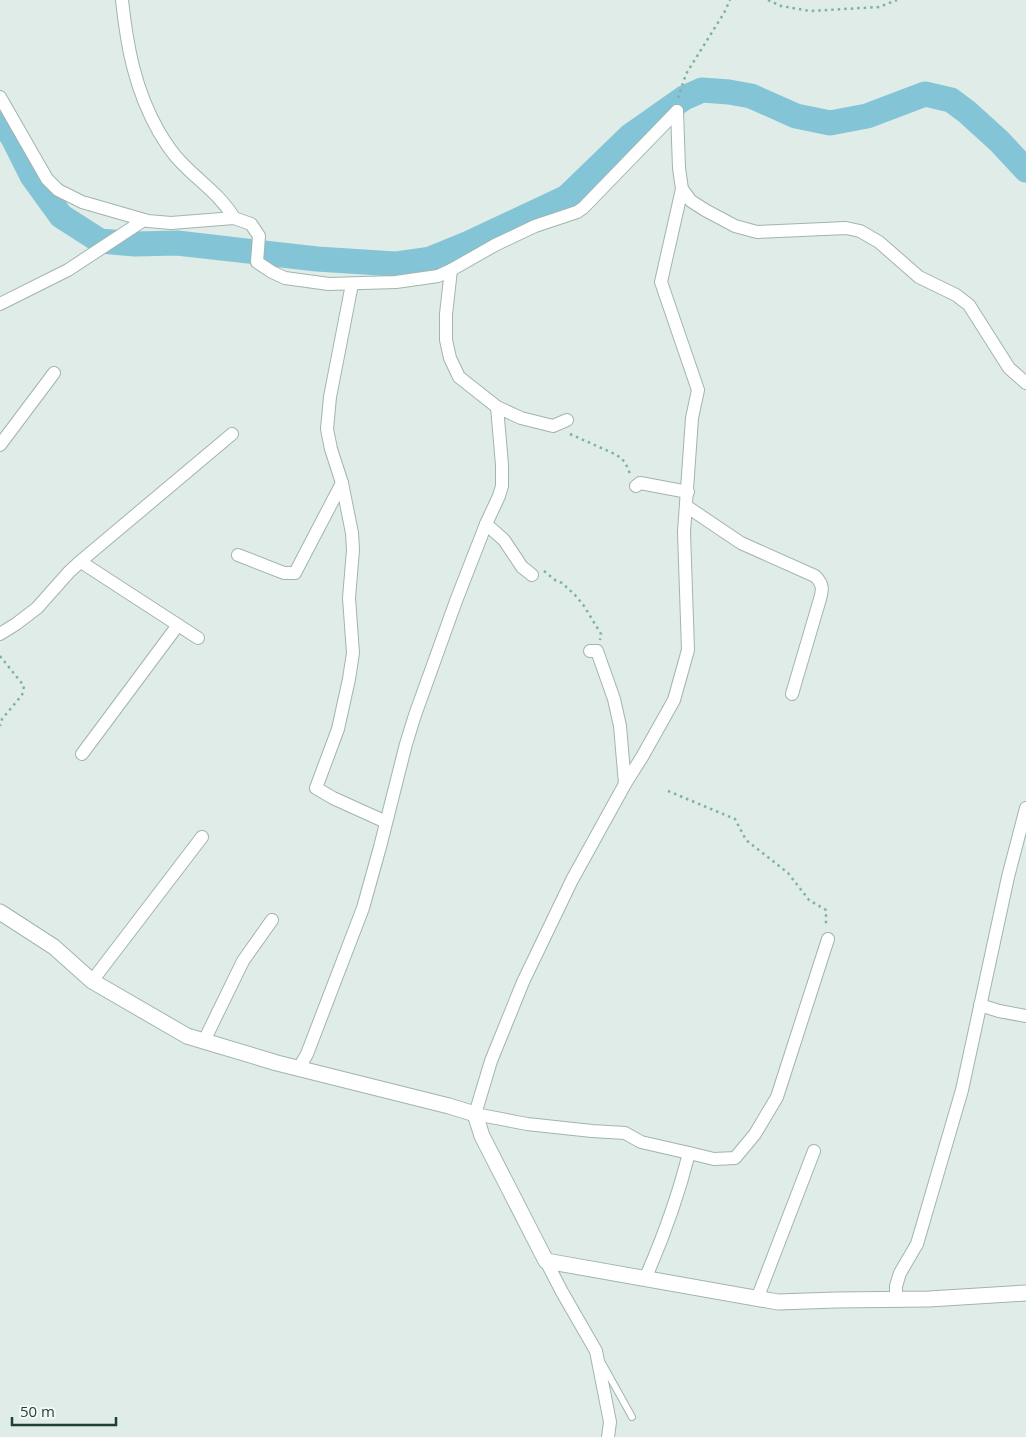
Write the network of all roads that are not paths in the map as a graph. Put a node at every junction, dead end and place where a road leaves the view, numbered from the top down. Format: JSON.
{"nodes":[{"id":1,"x":122,"y":0,"type":"edge"},
{"id":2,"x":0,"y":97,"type":"edge"},
{"id":3,"x":682,"y":189,"type":"junction"},
{"id":4,"x":234,"y":218,"type":"junction"},
{"id":5,"x":144,"y":220,"type":"junction"},
{"id":6,"x":452,"y":270,"type":"junction"},
{"id":7,"x":352,"y":284,"type":"junction"},
{"id":8,"x":0,"y":304,"type":"edge"},
{"id":9,"x":54,"y":373,"type":"dead end"},
{"id":10,"x":1026,"y":383,"type":"edge"},
{"id":11,"x":497,"y":407,"type":"junction"},
{"id":12,"x":567,"y":420,"type":"dead end"},
{"id":13,"x":232,"y":434,"type":"dead end"},
{"id":14,"x":0,"y":445,"type":"edge"},
{"id":15,"x":342,"y":483,"type":"junction"},
{"id":16,"x":638,"y":484,"type":"road end"},
{"id":17,"x":688,"y":492,"type":"junction"},
{"id":18,"x":686,"y":506,"type":"junction"},
{"id":19,"x":486,"y":524,"type":"junction"},
{"id":20,"x":238,"y":555,"type":"dead end"},
{"id":21,"x":81,"y":562,"type":"junction"},
{"id":22,"x":536,"y":572,"type":"road end"},
{"id":23,"x":178,"y":625,"type":"junction"},
{"id":24,"x":0,"y":634,"type":"edge"},
{"id":25,"x":198,"y":638,"type":"dead end"},
{"id":26,"x":594,"y":651,"type":"road end"},
{"id":27,"x":792,"y":694,"type":"dead end"},
{"id":28,"x":82,"y":754,"type":"dead end"},
{"id":29,"x":625,"y":784,"type":"junction"},
{"id":30,"x":1026,"y":808,"type":"edge"},
{"id":31,"x":386,"y":822,"type":"junction"},
{"id":32,"x":202,"y":837,"type":"dead end"},
{"id":33,"x":0,"y":912,"type":"edge"},
{"id":34,"x":272,"y":920,"type":"dead end"},
{"id":35,"x":828,"y":939,"type":"road end"},
{"id":36,"x":92,"y":981,"type":"junction"},
{"id":37,"x":980,"y":1005,"type":"junction"},
{"id":38,"x":1026,"y":1016,"type":"edge"},
{"id":39,"x":204,"y":1041,"type":"junction"},
{"id":40,"x":299,"y":1068,"type":"junction"},
{"id":41,"x":475,"y":1114,"type":"junction"},
{"id":42,"x":814,"y":1151,"type":"dead end"},
{"id":43,"x":689,"y":1153,"type":"junction"},
{"id":44,"x":546,"y":1261,"type":"junction"},
{"id":45,"x":645,"y":1279,"type":"junction"},
{"id":46,"x":1026,"y":1293,"type":"edge"},
{"id":47,"x":896,"y":1299,"type":"junction"},
{"id":48,"x":757,"y":1300,"type":"junction"},
{"id":49,"x":596,"y":1351,"type":"junction"},
{"id":50,"x":632,"y":1417,"type":"dead end"},
{"id":51,"x":608,"y":1437,"type":"edge"}],
"edges":[{"from":1,"to":4,"type":"street"},
{"from":2,"to":5,"type":"street"},
{"from":3,"to":6,"type":"street"},
{"from":3,"to":10,"type":"street"},
{"from":3,"to":17,"type":"street"},
{"from":4,"to":5,"type":"street"},
{"from":4,"to":7,"type":"street"},
{"from":5,"to":8,"type":"street"},
{"from":6,"to":7,"type":"street"},
{"from":6,"to":11,"type":"street"},
{"from":7,"to":15,"type":"street"},
{"from":9,"to":14,"type":"street"},
{"from":11,"to":12,"type":"street"},
{"from":11,"to":19,"type":"street"},
{"from":13,"to":21,"type":"street"},
{"from":15,"to":20,"type":"street"},
{"from":15,"to":31,"type":"street"},
{"from":16,"to":17,"type":"street"},
{"from":17,"to":18,"type":"street"},
{"from":18,"to":27,"type":"street"},
{"from":18,"to":29,"type":"street"},
{"from":19,"to":22,"type":"street"},
{"from":19,"to":31,"type":"street"},
{"from":21,"to":23,"type":"street"},
{"from":21,"to":24,"type":"street"},
{"from":23,"to":25,"type":"street"},
{"from":23,"to":28,"type":"street"},
{"from":26,"to":29,"type":"street"},
{"from":29,"to":41,"type":"street"},
{"from":30,"to":37,"type":"street"},
{"from":31,"to":40,"type":"street"},
{"from":32,"to":36,"type":"street"},
{"from":33,"to":36,"type":"street"},
{"from":34,"to":39,"type":"street"},
{"from":35,"to":43,"type":"street"},
{"from":36,"to":39,"type":"street"},
{"from":37,"to":38,"type":"street"},
{"from":37,"to":47,"type":"street"},
{"from":39,"to":40,"type":"street"},
{"from":40,"to":41,"type":"street"},
{"from":41,"to":43,"type":"street"},
{"from":41,"to":44,"type":"street"},
{"from":42,"to":48,"type":"street"},
{"from":43,"to":45,"type":"street"},
{"from":44,"to":45,"type":"street"},
{"from":44,"to":49,"type":"street"},
{"from":45,"to":48,"type":"street"},
{"from":46,"to":47,"type":"street"},
{"from":47,"to":48,"type":"street"},
{"from":49,"to":50,"type":"lane"},
{"from":49,"to":51,"type":"street"}]}
